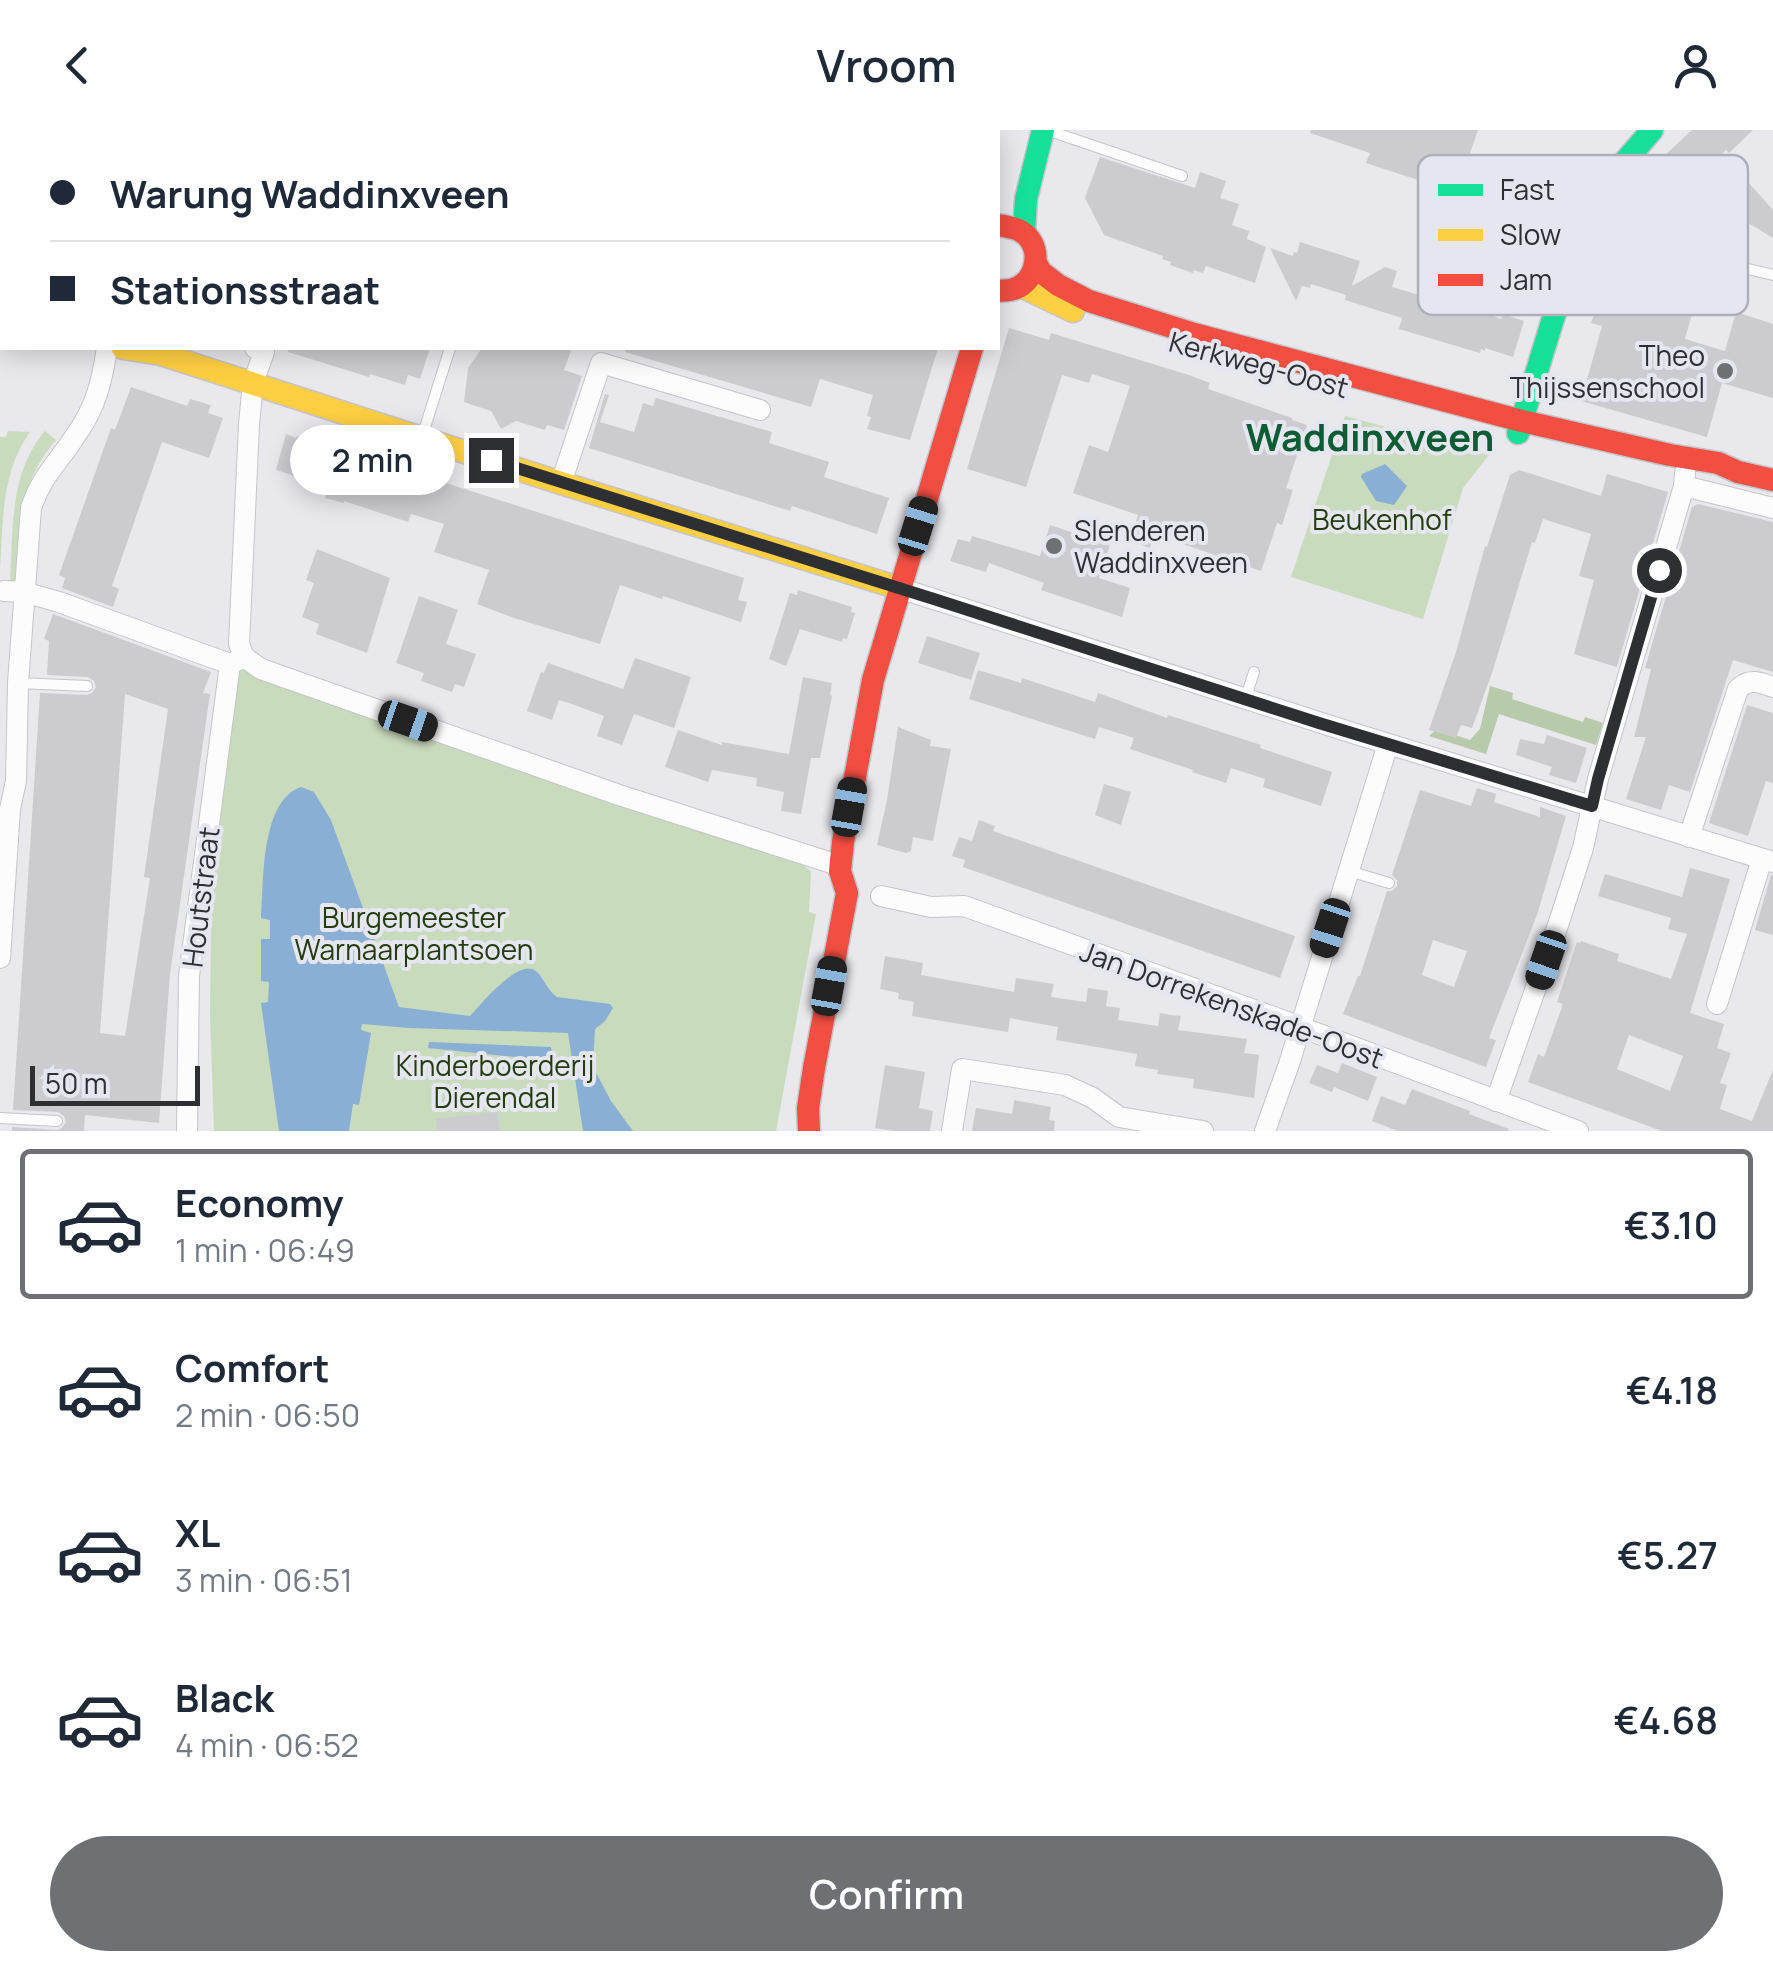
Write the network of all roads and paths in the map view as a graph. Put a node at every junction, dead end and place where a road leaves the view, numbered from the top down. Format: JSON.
{"nodes":[{"id":1,"x":1025,"y":130,"type":"edge"},
{"id":2,"x":1652,"y":130,"type":"edge"},
{"id":3,"x":1048,"y":131,"type":"edge"},
{"id":4,"x":1630,"y":155,"type":"edge"},
{"id":5,"x":1182,"y":176,"type":"dead end"},
{"id":6,"x":1000,"y":219,"type":"edge"},
{"id":7,"x":1000,"y":225,"type":"edge"},
{"id":8,"x":1024,"y":232,"type":"junction"},
{"id":9,"x":1036,"y":263,"type":"junction"},
{"id":10,"x":1748,"y":269,"type":"edge"},
{"id":11,"x":1773,"y":275,"type":"edge"},
{"id":12,"x":1009,"y":288,"type":"edge"},
{"id":13,"x":1555,"y":315,"type":"edge"},
{"id":14,"x":107,"y":350,"type":"edge"},
{"id":15,"x":136,"y":350,"type":"edge"},
{"id":16,"x":260,"y":350,"type":"edge"},
{"id":17,"x":449,"y":350,"type":"edge"},
{"id":18,"x":971,"y":350,"type":"edge"},
{"id":19,"x":253,"y":383,"type":"junction"},
{"id":20,"x":760,"y":410,"type":"dead end"},
{"id":21,"x":1520,"y":427,"type":"junction"},
{"id":22,"x":422,"y":438,"type":"junction"},
{"id":23,"x":1738,"y":472,"type":"junction"},
{"id":24,"x":1684,"y":480,"type":"junction"},
{"id":25,"x":1773,"y":480,"type":"edge"},
{"id":26,"x":561,"y":483,"type":"junction"},
{"id":27,"x":1773,"y":508,"type":"edge"},
{"id":28,"x":899,"y":588,"type":"junction"},
{"id":29,"x":14,"y":592,"type":"junction"},
{"id":30,"x":237,"y":661,"type":"junction"},
{"id":31,"x":1254,"y":672,"type":"dead end"},
{"id":32,"x":18,"y":682,"type":"junction"},
{"id":33,"x":87,"y":686,"type":"dead end"},
{"id":34,"x":1773,"y":687,"type":"edge"},
{"id":35,"x":1245,"y":700,"type":"junction"},
{"id":36,"x":1388,"y":744,"type":"junction"},
{"id":37,"x":1592,"y":806,"type":"junction"},
{"id":38,"x":1689,"y":837,"type":"junction"},
{"id":39,"x":1767,"y":861,"type":"edge"},
{"id":40,"x":840,"y":869,"type":"junction"},
{"id":41,"x":1348,"y":870,"type":"junction"},
{"id":42,"x":1390,"y":883,"type":"dead end"},
{"id":43,"x":881,"y":896,"type":"dead end"},
{"id":44,"x":0,"y":958,"type":"edge"},
{"id":45,"x":1717,"y":1004,"type":"dead end"},
{"id":46,"x":1300,"y":1028,"type":"junction"},
{"id":47,"x":1496,"y":1101,"type":"junction"},
{"id":48,"x":0,"y":1118,"type":"edge"},
{"id":49,"x":58,"y":1121,"type":"dead end"},
{"id":50,"x":187,"y":1131,"type":"edge"},
{"id":51,"x":795,"y":1131,"type":"edge"},
{"id":52,"x":809,"y":1131,"type":"edge"},
{"id":53,"x":952,"y":1131,"type":"edge"},
{"id":54,"x":1204,"y":1131,"type":"edge"},
{"id":55,"x":1265,"y":1131,"type":"edge"},
{"id":56,"x":1578,"y":1131,"type":"edge"}],
"edges":[{"from":1,"to":6,"type":"main road"},
{"from":2,"to":4,"type":"main road"},
{"from":3,"to":5,"type":"lane"},
{"from":3,"to":8,"type":"main road"},
{"from":7,"to":8,"type":"main road"},
{"from":8,"to":9,"type":"main road"},
{"from":9,"to":12,"type":"main road"},
{"from":9,"to":21,"type":"main road","name":"Kerkweg-Oost"},
{"from":10,"to":11,"type":"lane"},
{"from":12,"to":21,"type":"main road","name":"Kerkweg-Oost"},
{"from":13,"to":21,"type":"main road"},
{"from":14,"to":29,"type":"street"},
{"from":15,"to":19,"type":"main road"},
{"from":16,"to":19,"type":"street"},
{"from":17,"to":22,"type":"lane"},
{"from":18,"to":28,"type":"main road"},
{"from":19,"to":22,"type":"main road"},
{"from":19,"to":30,"type":"street"},
{"from":20,"to":26,"type":"street"},
{"from":21,"to":23,"type":"main road","name":"Kerkweg-Oost"},
{"from":21,"to":24,"type":"main road","name":"Kerkweg-Oost"},
{"from":22,"to":26,"type":"main road"},
{"from":23,"to":24,"type":"main road","name":"Kerkweg-Oost"},
{"from":23,"to":25,"type":"main road","name":"Kerkweg-Oost"},
{"from":24,"to":27,"type":"street","name":"Kerkweg-Oost"},
{"from":24,"to":37,"type":"street"},
{"from":26,"to":28,"type":"main road"},
{"from":28,"to":35,"type":"street"},
{"from":28,"to":40,"type":"main road"},
{"from":29,"to":30,"type":"street"},
{"from":29,"to":32,"type":"street"},
{"from":30,"to":40,"type":"street"},
{"from":30,"to":50,"type":"street","name":"Houtstraat"},
{"from":31,"to":35,"type":"lane"},
{"from":32,"to":33,"type":"lane"},
{"from":32,"to":44,"type":"street"},
{"from":34,"to":38,"type":"street"},
{"from":35,"to":36,"type":"street"},
{"from":36,"to":37,"type":"street"},
{"from":36,"to":41,"type":"street"},
{"from":37,"to":38,"type":"street"},
{"from":37,"to":47,"type":"street"},
{"from":38,"to":39,"type":"street"},
{"from":39,"to":45,"type":"street"},
{"from":40,"to":51,"type":"main road"},
{"from":40,"to":52,"type":"main road"},
{"from":41,"to":42,"type":"lane"},
{"from":41,"to":46,"type":"street"},
{"from":43,"to":46,"type":"street","name":"Jan Dorrekenskade-Oost"},
{"from":46,"to":47,"type":"street","name":"Jan Dorrekenskade-Oost"},
{"from":46,"to":55,"type":"street"},
{"from":47,"to":56,"type":"street","name":"Jan Dorrekenskade-Oost"},
{"from":48,"to":49,"type":"lane"},
{"from":53,"to":54,"type":"street"}]}
